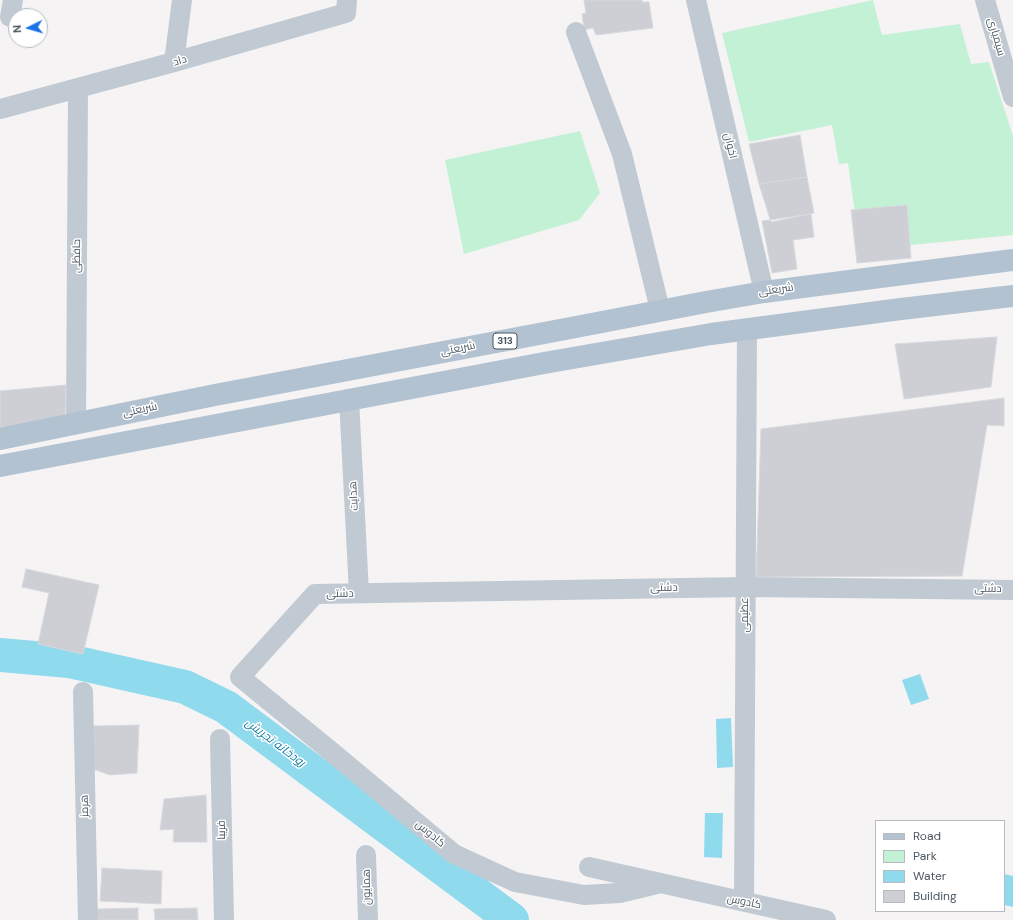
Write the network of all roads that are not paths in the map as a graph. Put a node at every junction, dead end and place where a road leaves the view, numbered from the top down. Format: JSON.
{"nodes":[{"id":1,"x":182,"y":0,"type":"edge"},
{"id":2,"x":347,"y":0,"type":"edge"},
{"id":3,"x":696,"y":0,"type":"edge"},
{"id":4,"x":985,"y":0,"type":"edge"},
{"id":5,"x":576,"y":32,"type":"dead end"},
{"id":6,"x":174,"y":62,"type":"junction"},
{"id":7,"x":78,"y":88,"type":"junction"},
{"id":8,"x":1013,"y":97,"type":"edge"},
{"id":9,"x":0,"y":109,"type":"edge"},
{"id":10,"x":1013,"y":260,"type":"edge"},
{"id":11,"x":764,"y":292,"type":"junction"},
{"id":12,"x":1013,"y":296,"type":"edge"},
{"id":13,"x":660,"y":310,"type":"junction"},
{"id":14,"x":747,"y":329,"type":"junction"},
{"id":15,"x":349,"y":399,"type":"junction"},
{"id":16,"x":76,"y":424,"type":"junction"},
{"id":17,"x":0,"y":439,"type":"edge"},
{"id":18,"x":0,"y":466,"type":"edge"},
{"id":19,"x":745,"y":587,"type":"junction"},
{"id":20,"x":1013,"y":590,"type":"edge"},
{"id":21,"x":359,"y":593,"type":"junction"},
{"id":22,"x":240,"y":677,"type":"joint"},
{"id":23,"x":83,"y":692,"type":"dead end"},
{"id":24,"x":220,"y":739,"type":"dead end"},
{"id":25,"x":366,"y":855,"type":"dead end"},
{"id":26,"x":590,"y":867,"type":"dead end"},
{"id":27,"x":661,"y":883,"type":"junction"},
{"id":28,"x":744,"y":902,"type":"junction"},
{"id":29,"x":88,"y":920,"type":"edge"},
{"id":30,"x":224,"y":920,"type":"edge"},
{"id":31,"x":368,"y":920,"type":"edge"},
{"id":32,"x":826,"y":920,"type":"edge"}],
"edges":[{"from":1,"to":6,"type":"street"},
{"from":2,"to":6,"type":"street","name":"داد"},
{"from":3,"to":11,"type":"street","name":"اخوان"},
{"from":4,"to":8,"type":"street","name":"سیمیاری"},
{"from":5,"to":13,"type":"street"},
{"from":6,"to":7,"type":"street","name":"داد"},
{"from":7,"to":9,"type":"street","name":"داد"},
{"from":7,"to":16,"type":"street","name":"حافظی"},
{"from":10,"to":11,"type":"main road","name":"شریعتی","number":"313"},
{"from":11,"to":13,"type":"main road","name":"شریعتی","number":"313"},
{"from":12,"to":14,"type":"main road"},
{"from":13,"to":16,"type":"main road","name":"شریعتی","number":"313"},
{"from":14,"to":15,"type":"main road"},
{"from":14,"to":19,"type":"street","name":"عظیمی"},
{"from":15,"to":18,"type":"main road"},
{"from":15,"to":21,"type":"street","name":"هدایت"},
{"from":16,"to":17,"type":"main road","name":"شریعتی","number":"313"},
{"from":19,"to":20,"type":"street","name":"دشتی"},
{"from":19,"to":21,"type":"street","name":"دشتی"},
{"from":19,"to":28,"type":"street","name":"عظیمی"},
{"from":21,"to":22,"type":"street","name":"دشتی"},
{"from":22,"to":27,"type":"street","name":"کادوس"},
{"from":23,"to":29,"type":"street","name":"هرمز"},
{"from":24,"to":30,"type":"street","name":"فریبا"},
{"from":25,"to":31,"type":"street","name":"همایون"},
{"from":26,"to":27,"type":"street","name":"کادوس"},
{"from":27,"to":28,"type":"street","name":"کادوس"},
{"from":28,"to":32,"type":"street","name":"کادوس"}]}
